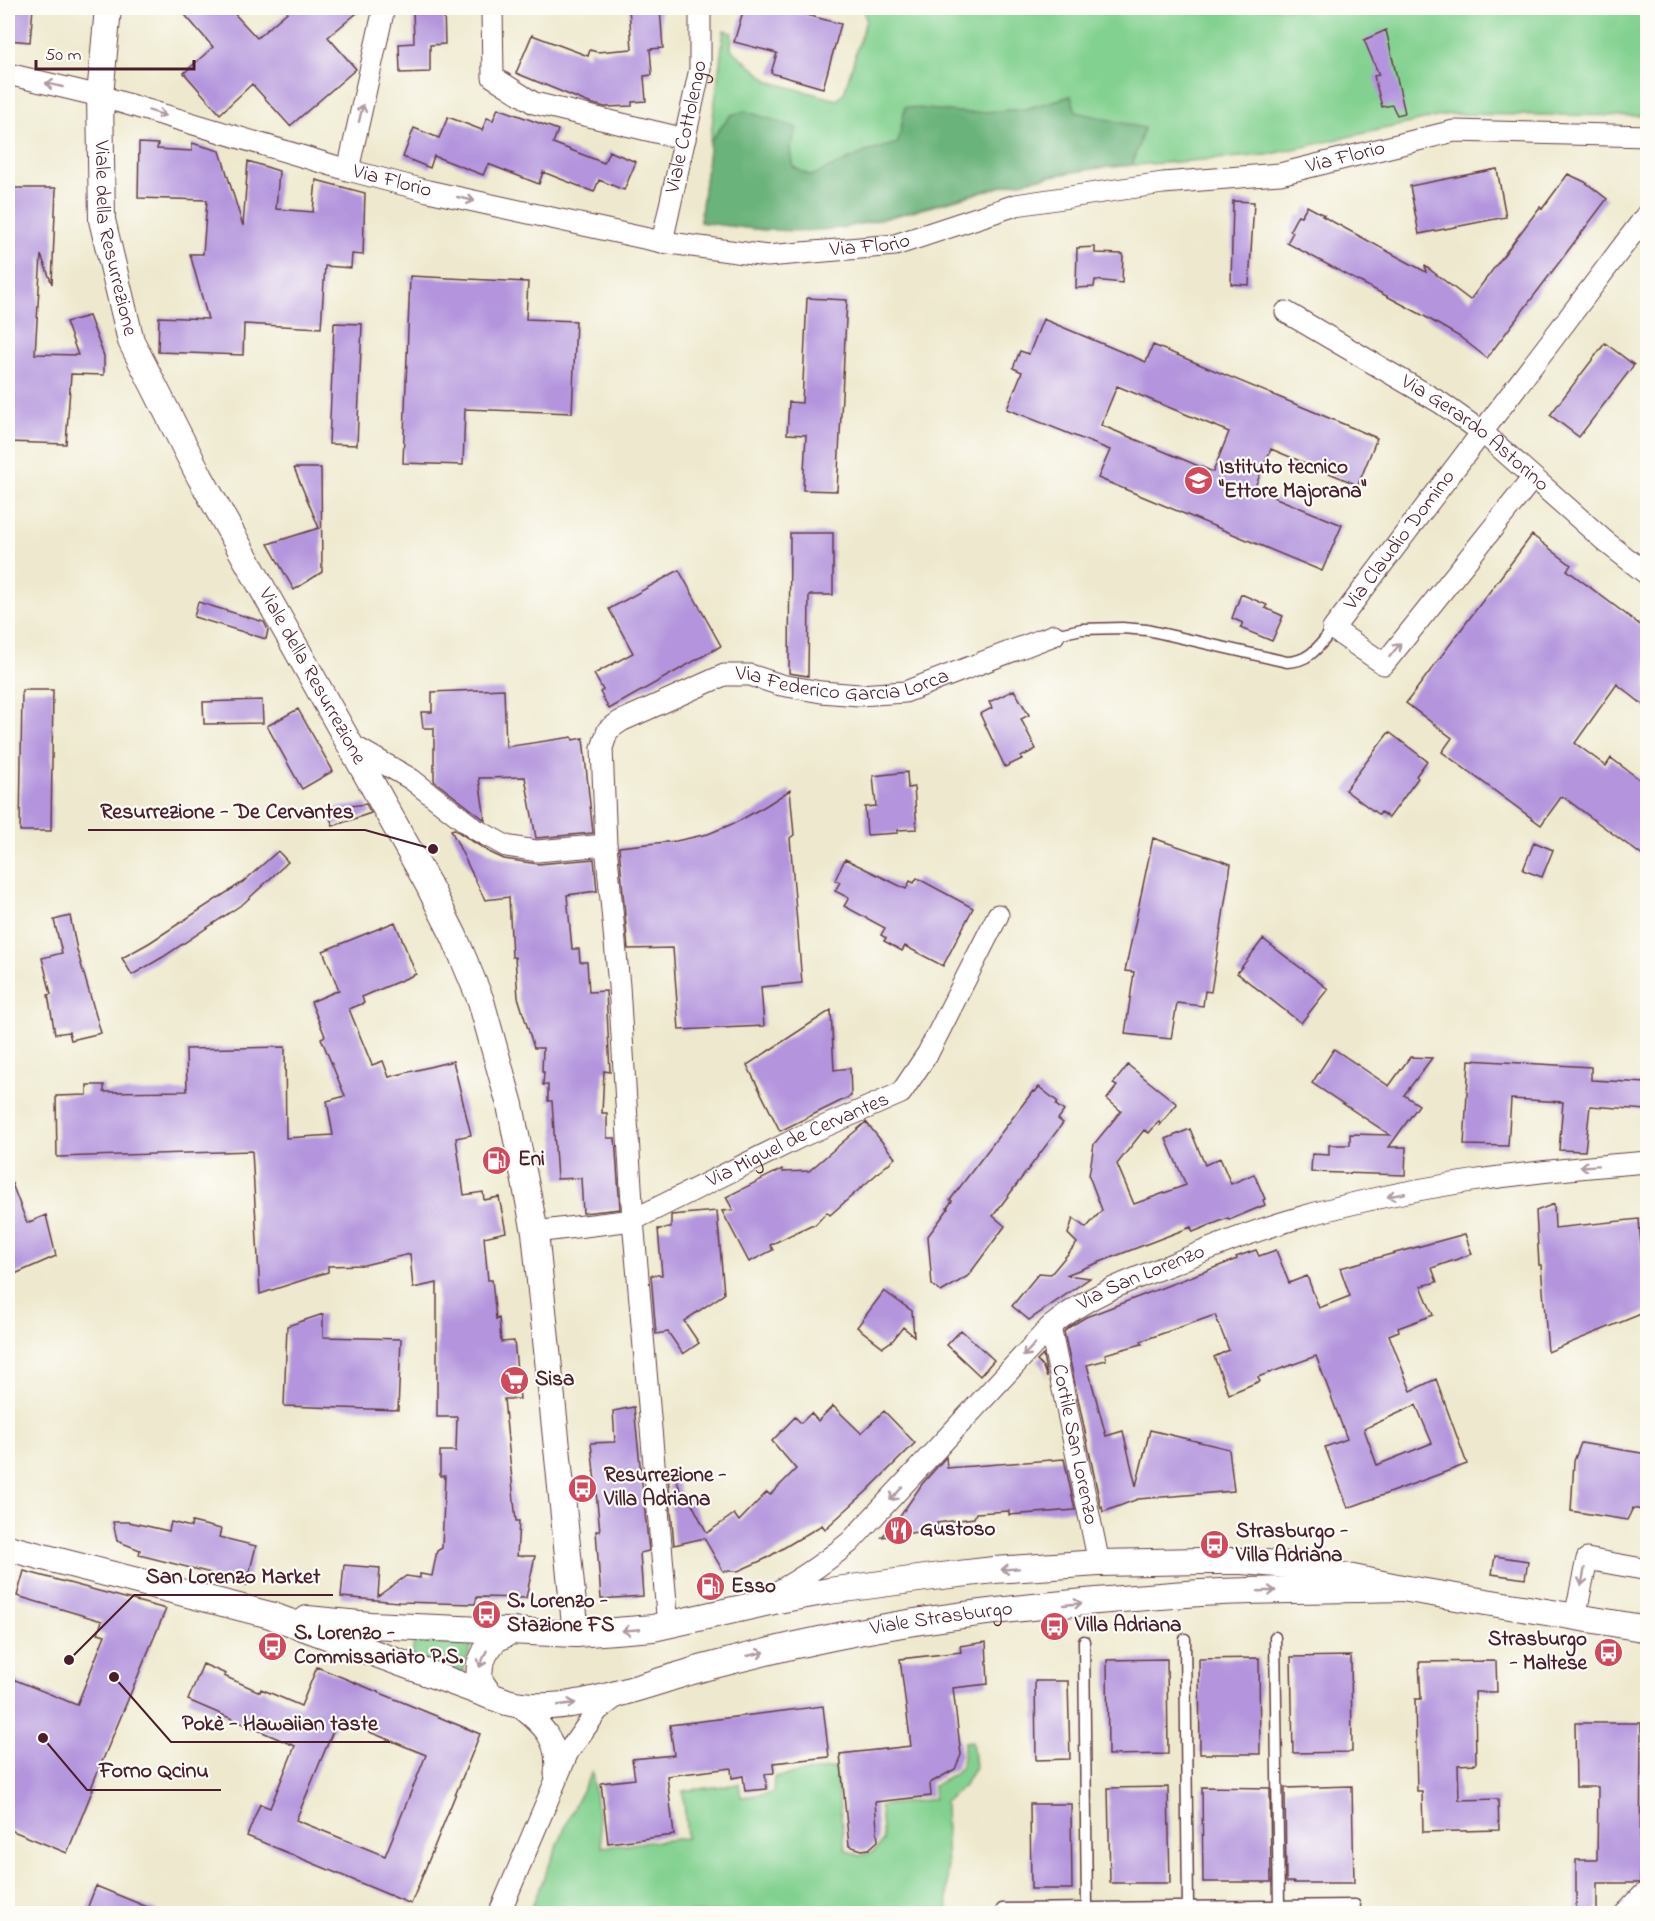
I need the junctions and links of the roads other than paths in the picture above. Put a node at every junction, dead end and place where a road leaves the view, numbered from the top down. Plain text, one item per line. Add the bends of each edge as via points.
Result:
1 (108, 8) edge
2 (384, 8) edge
3 (492, 8) edge
4 (700, 8) edge
5 (8, 74) edge
6 (100, 96) junction
7 (1647, 136) edge
8 (685, 139) junction
9 (348, 170) junction
10 (1647, 213) edge
11 (666, 243) junction
12 (1286, 312) dead end
13 (1482, 432) junction
14 (1532, 479) junction
15 (1647, 575) edge
16 (1333, 629) junction
17 (1054, 635) joint
18 (350, 744) junction
19 (606, 845) junction
20 (998, 915) dead end
21 (1647, 1162) edge
22 (633, 1221) junction
23 (535, 1232) junction
24 (1050, 1327) junction
25 (8, 1548) edge
26 (1159, 1561) junction
27 (1099, 1563) junction
28 (1647, 1570) edge
29 (1401, 1588) junction
30 (1162, 1597) junction
31 (743, 1608) junction
32 (270, 1615) junction
33 (1575, 1617) junction
34 (668, 1626) junction
35 (1647, 1629) edge
36 (511, 1631) junction
37 (576, 1634) junction
38 (1275, 1637) dead end
39 (1185, 1639) dead end
40 (1084, 1641) dead end
41 (625, 1690) junction
42 (490, 1696) junction
43 (517, 1705) junction
44 (554, 1781) junction
45 (1647, 1896) edge
46 (1355, 1905) dead end
47 (1279, 1906) junction
48 (1188, 1907) junction
49 (1087, 1908) junction
50 (1224, 1910) edge
51 (499, 1914) edge
52 (1002, 1914) edge
53 (1625, 1914) edge

1 - 6 street, Viale della Resurrezione
9 -> 2 street
3 - 8 street via 493,77 534,103
4 - 8 street, Viale Cottolengo via 700,69
6 -> 5 street, Via Florio
6 -> 9 street, Via Florio
6 - 18 street, Viale della Resurrezione via 102,220 131,341 200,477
7 - 11 street, Via Florio via 1454,131 1280,174 1163,183 1016,205 895,245 767,256
8 - 11 street, Viale Cottolengo
9 -> 11 street, Via Florio
10 - 13 street, Via Claudio Domino
12 - 13 street, Via Gerardo Astorino via 1442,403
13 - 14 street, Via Gerardo Astorino
13 - 16 street, Via Claudio Domino
14 - 15 street, Via Gerardo Astorino
16 -> 14 street, Via Claudio Domino via 1383,664
16 - 17 lane via 1316,651 1300,661 1287,662 1147,630 1082,629
17 - 19 street, Via Federico Garcia Lorca via 905,692 821,692 750,675 724,675 621,721 608,730 602,748
18 - 19 street via 411,779 475,829 506,846 537,850
18 - 23 street, Viale della Resurrezione via 428,884 481,1001 510,1105
19 - 22 street, Via Federico Garcia Lorca via 620,986
20 - 22 street, Via Miguel de Cervantes via 928,1053 902,1093 800,1137
21 -> 24 street, Via San Lorenzo via 1479,1180 1298,1218 1116,1287 1068,1312
22 - 23 street, Via Miguel de Cervantes
22 - 34 street, Via Federico Garcia Lorca
23 - 37 street, Viale della Resurrezione
24 - 27 street, Cortile San Lorenzo
24 -> 31 street, Via San Lorenzo via 850,1542 818,1568
25 - 32 street
26 - 27 street, Viale Strasburgo
26 - 29 street, Viale Strasburgo via 1242,1561 1289,1566
26 - 30 street via 1168,1565 1175,1578 1170,1592
27 -> 31 street, Viale Strasburgo via 887,1582
28 -> 33 street via 1587,1559
30 -> 29 street, Viale Strasburgo
29 - 33 street, Viale Strasburgo
41 -> 30 street, Viale Strasburgo via 750,1656 903,1624
31 - 34 street, Viale Strasburgo
32 - 36 street, Viale Strasburgo via 370,1625
32 - 42 street, Viale Strasburgo
33 - 35 street, Viale Strasburgo
34 -> 37 street, Viale Strasburgo
36 - 37 street, Viale Strasburgo
36 -> 42 street via 494,1640 480,1664 478,1680
38 - 47 lane
39 - 48 lane
40 - 49 lane
43 -> 41 street, Viale Strasburgo via 576,1703
41 - 44 street via 586,1724
42 - 43 street, Viale Strasburgo
43 - 44 street via 541,1726 554,1746
44 - 51 street
45 - 53 street via 1643,1895
46 - 47 lane
47 - 50 lane
48 - 49 lane
48 - 50 lane
49 - 52 lane via 1002,1909

